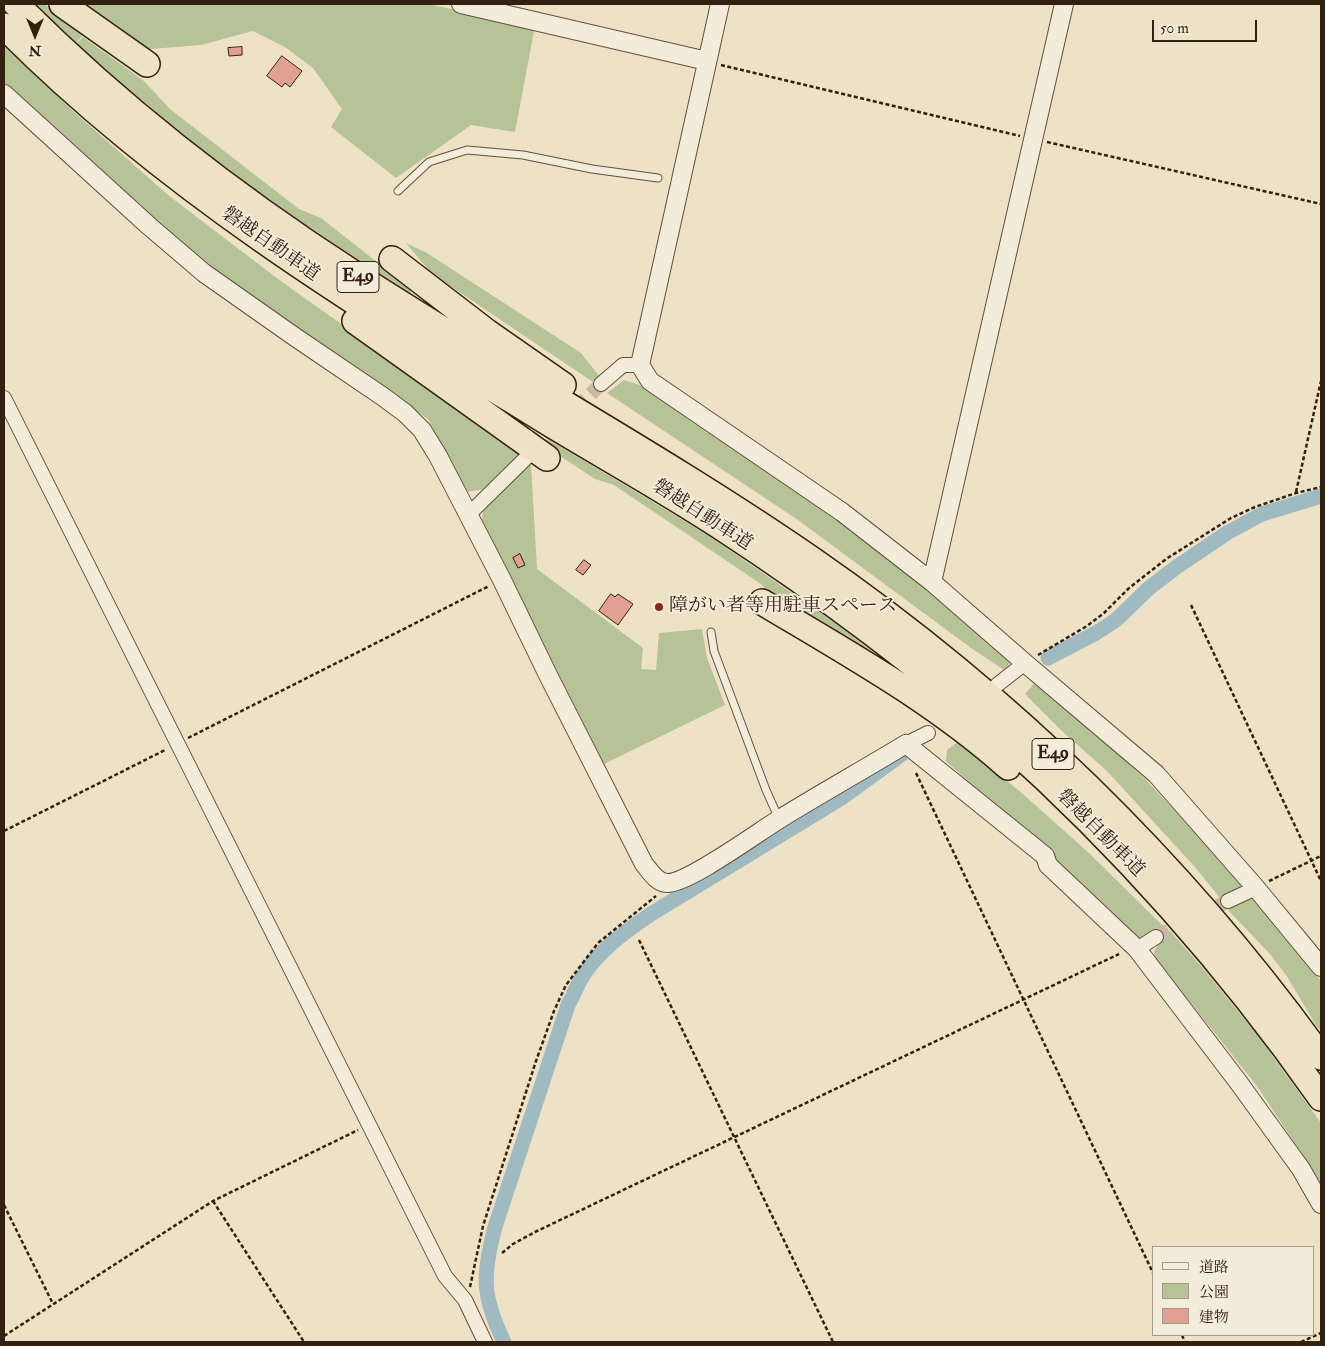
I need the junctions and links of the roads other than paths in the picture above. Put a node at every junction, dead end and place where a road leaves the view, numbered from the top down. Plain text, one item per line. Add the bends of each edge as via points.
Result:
1 (16, 4) edge
2 (62, 4) edge
3 (461, 4) edge
4 (720, 4) edge
5 (1064, 4) edge
6 (4, 26) edge
7 (707, 62) junction
8 (147, 64) dead end
9 (4, 94) edge
10 (658, 178) dead end
11 (398, 191) dead end
12 (232, 219) junction
13 (392, 258) dead end
14 (640, 365) junction
15 (601, 384) tunnel mouth
16 (4, 398) edge
17 (537, 457) joint
18 (732, 506) junction
19 (468, 515) junction
20 (932, 582) junction
21 (762, 602) dead end
22 (711, 632) dead end
23 (1025, 663) junction
24 (997, 685) dead end
25 (928, 733) dead end
26 (910, 747) junction
27 (779, 820) junction
28 (1256, 888) junction
29 (1228, 901) tunnel mouth
30 (1156, 937) tunnel mouth
31 (1137, 949) junction
32 (1215, 959) junction
33 (1321, 967) edge
34 (1321, 1057) edge
35 (1321, 1098) edge
36 (1321, 1204) edge
37 (485, 1342) edge

1 - 18 highway, 磐越自動車道 / E49 via 153,128 298,236 475,350
2 - 8 highway
3 - 7 street
4 - 7 street
5 - 20 street
6 - 12 highway, 磐越自動車道 / E49 via 99,114
7 - 14 street
9 - 19 street via 204,272 405,413 422,430
10 - 11 lane via 523,155 467,150 430,162
12 - 17 highway via 277,266
12 - 32 highway, 磐越自動車道 / E49 via 360,306 720,526 876,636 940,686 1053,787 1143,877
13 - 18 highway via 487,332 654,444
14 - 15 street via 622,365
14 - 20 street via 650,381 842,512
16 - 37 street via 368,1125 445,1276 465,1300
17 - 19 street
18 - 34 highway, 磐越自動車道 / E49 via 891,617 1030,733 1163,863 1236,946
19 - 27 street via 644,864 655,878 665,883 676,882
20 - 23 street
21 - 32 highway via 921,699 992,752 1082,832
22 - 27 lane via 714,651
23 - 24 street
23 - 28 street via 1156,774
25 - 26 street
26 - 27 street
26 - 31 street via 1045,856 1048,865
28 - 29 street
28 - 33 street
30 - 31 street
31 - 36 street via 1239,1083 1295,1161
32 - 35 highway, 磐越自動車道 / E49

